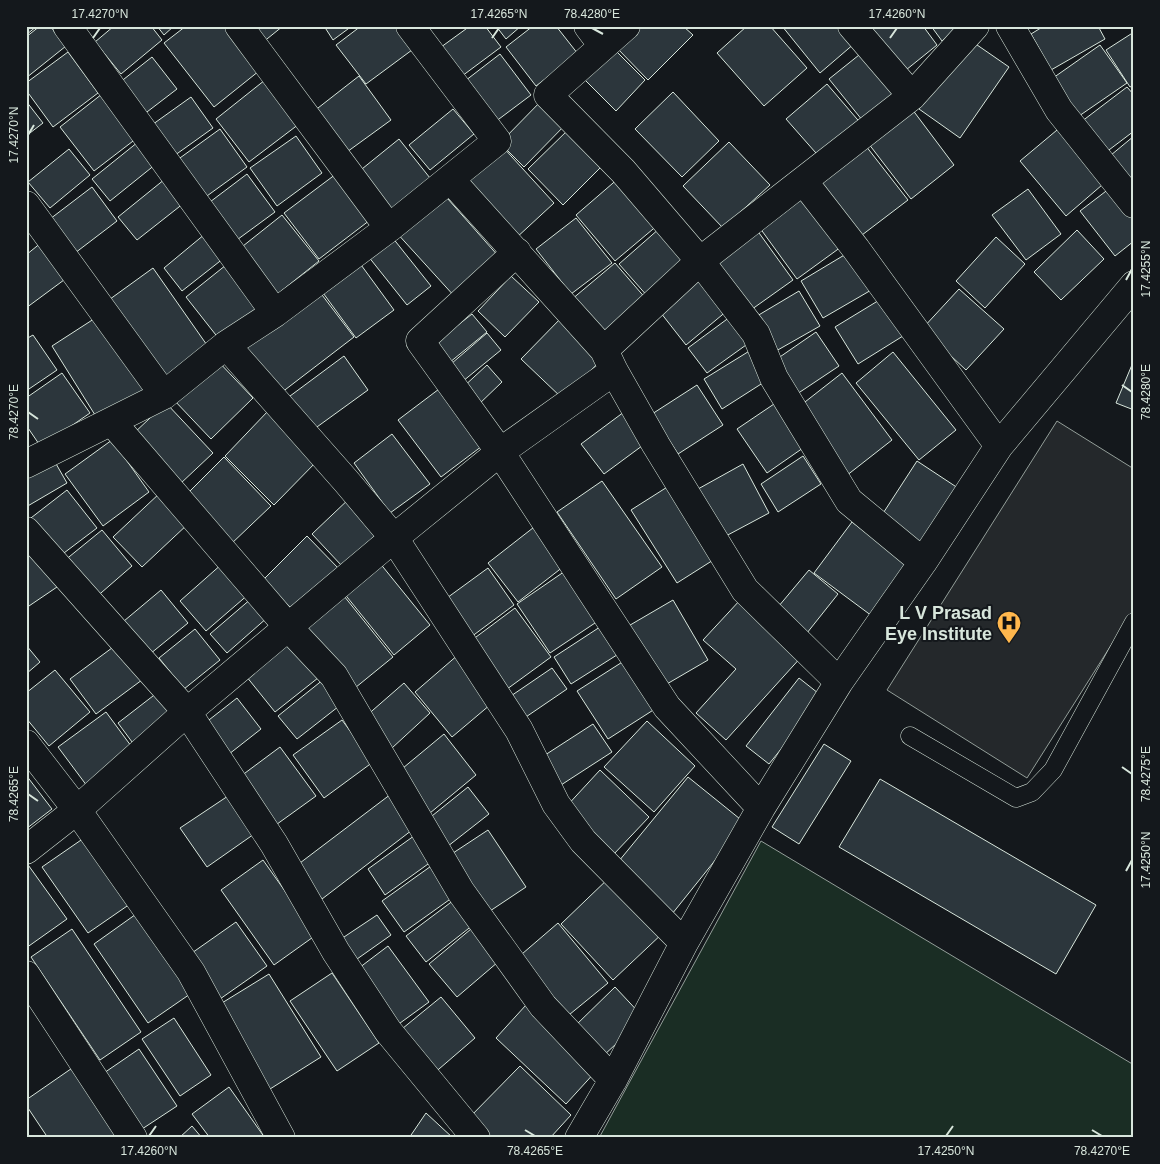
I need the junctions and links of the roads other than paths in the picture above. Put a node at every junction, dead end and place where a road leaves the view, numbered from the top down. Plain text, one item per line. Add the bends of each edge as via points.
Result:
1 (67, 26) edge
2 (239, 26) edge
3 (410, 26) edge
4 (626, 26) edge
5 (852, 26) edge
6 (975, 26) edge
7 (1010, 26) edge
8 (595, 36) edge
9 (912, 96) junction
10 (450, 179) junction
11 (804, 182) junction
12 (1134, 204) edge
13 (26, 205) edge
14 (389, 228) junction
15 (517, 252) junction
16 (700, 261) junction
17 (1134, 284) edge
18 (275, 313) junction
19 (226, 345) junction
20 (609, 360) junction
21 (164, 395) junction
22 (112, 422) junction
23 (999, 446) junction
24 (500, 452) junction
25 (30, 455) edge
26 (26, 531) edge
27 (394, 538) junction
28 (923, 562) junction
29 (1134, 622) edge
30 (289, 628) junction
31 (839, 682) junction
32 (187, 712) junction
33 (910, 736) dead end
34 (26, 744) edge
35 (761, 808) junction
36 (78, 810) junction
37 (26, 850) edge
38 (684, 943) junction
39 (26, 975) edge
40 (613, 1080) junction
41 (133, 1138) edge
42 (281, 1138) edge
43 (476, 1138) edge
44 (580, 1138) edge

1 - 18 street
2 - 14 street
3 - 10 street via 497,141
4 - 8 street
5 - 9 street
6 - 9 street
7 - 12 street via 1059,110
8 - 16 street via 548,95 623,171
9 - 11 street
10 - 14 street
10 - 15 street
11 - 16 street
11 - 23 street
13 - 21 street
14 - 18 street
15 - 20 street
15 - 24 street via 420,341
16 - 20 street
16 - 28 street via 756,334 774,378 849,501
17 - 23 street
18 - 19 street
19 - 21 street
19 - 27 street
20 - 24 street
20 - 31 street via 656,445 745,590
21 - 22 street
22 - 25 street
22 - 30 street
23 - 28 street
24 - 27 street
24 - 35 street via 668,707
26 - 32 street
27 - 30 street
27 - 38 street via 519,730 556,804 583,841
28 - 31 street
29 - 33 lane via 1053,770 1032,792 1016,798
30 - 32 street
30 - 40 street via 334,676 461,892 543,1006
31 - 35 street
32 - 36 street
32 - 43 street via 274,844 336,952 388,1031
34 - 36 street
35 - 38 street
36 - 37 street
36 - 42 street via 191,972
38 - 40 street
39 - 41 street
40 - 44 street

